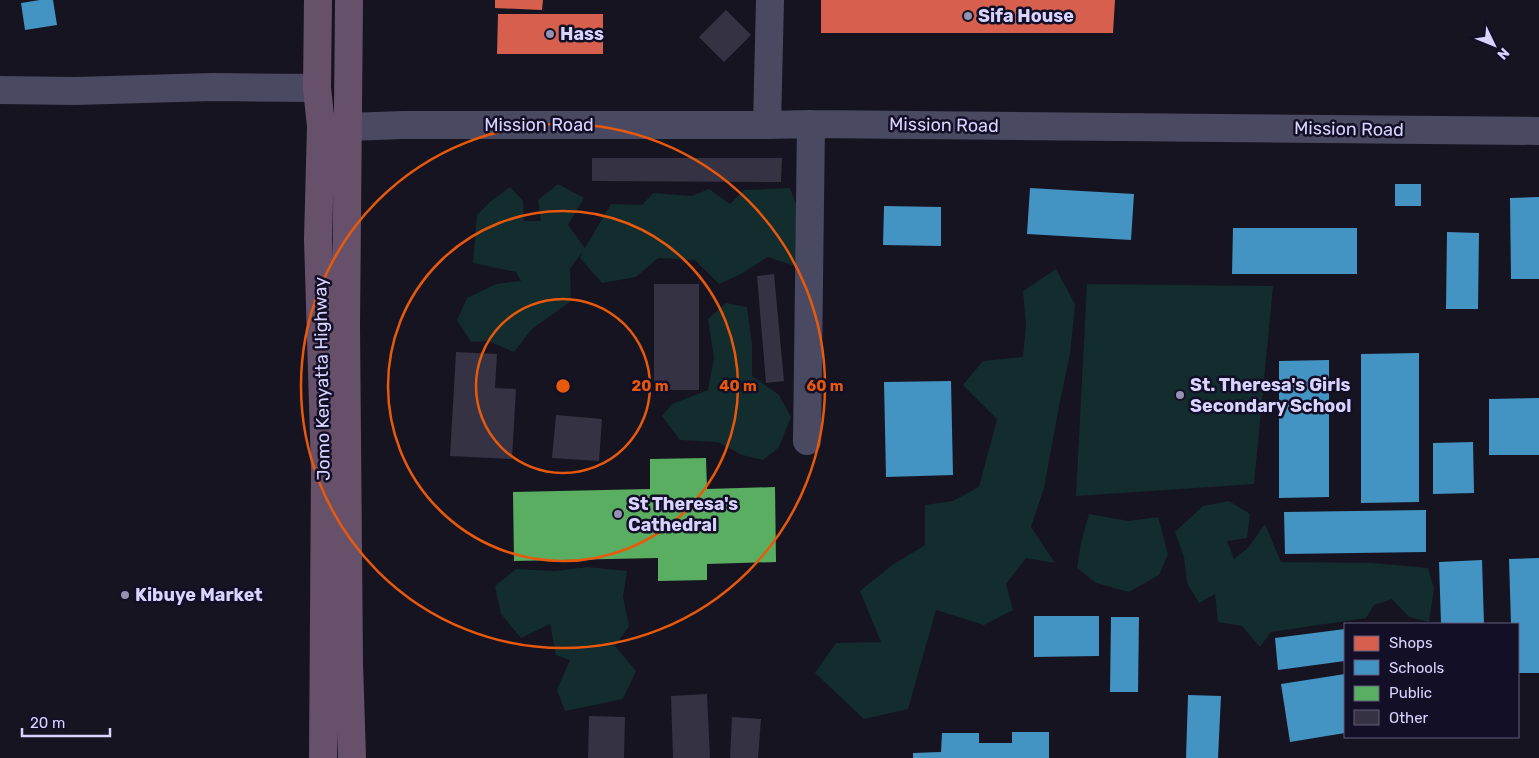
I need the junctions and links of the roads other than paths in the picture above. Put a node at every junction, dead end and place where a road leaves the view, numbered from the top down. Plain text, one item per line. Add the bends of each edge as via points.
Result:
1 (318, 0) edge
2 (349, 0) edge
3 (770, 0) edge
4 (317, 88) junction
5 (0, 90) edge
6 (811, 124) junction
7 (767, 125) junction
8 (321, 126) junction
9 (348, 127) junction
10 (1539, 131) edge
11 (807, 441) dead end
12 (323, 758) edge
13 (352, 758) edge

1 - 4 highway, Jomo Kenyatta Highway
2 - 9 highway, Jomo Kenyatta Highway
3 - 7 street
4 - 5 street
4 - 8 highway, Jomo Kenyatta Highway
6 - 7 street, Mission Road
6 - 10 street, Mission Road
6 - 11 street
7 - 9 street, Mission Road
8 - 9 street, Mission Road
8 - 12 highway, Jomo Kenyatta Highway via 318,239 324,470
9 - 13 highway, Jomo Kenyatta Highway via 346,336

